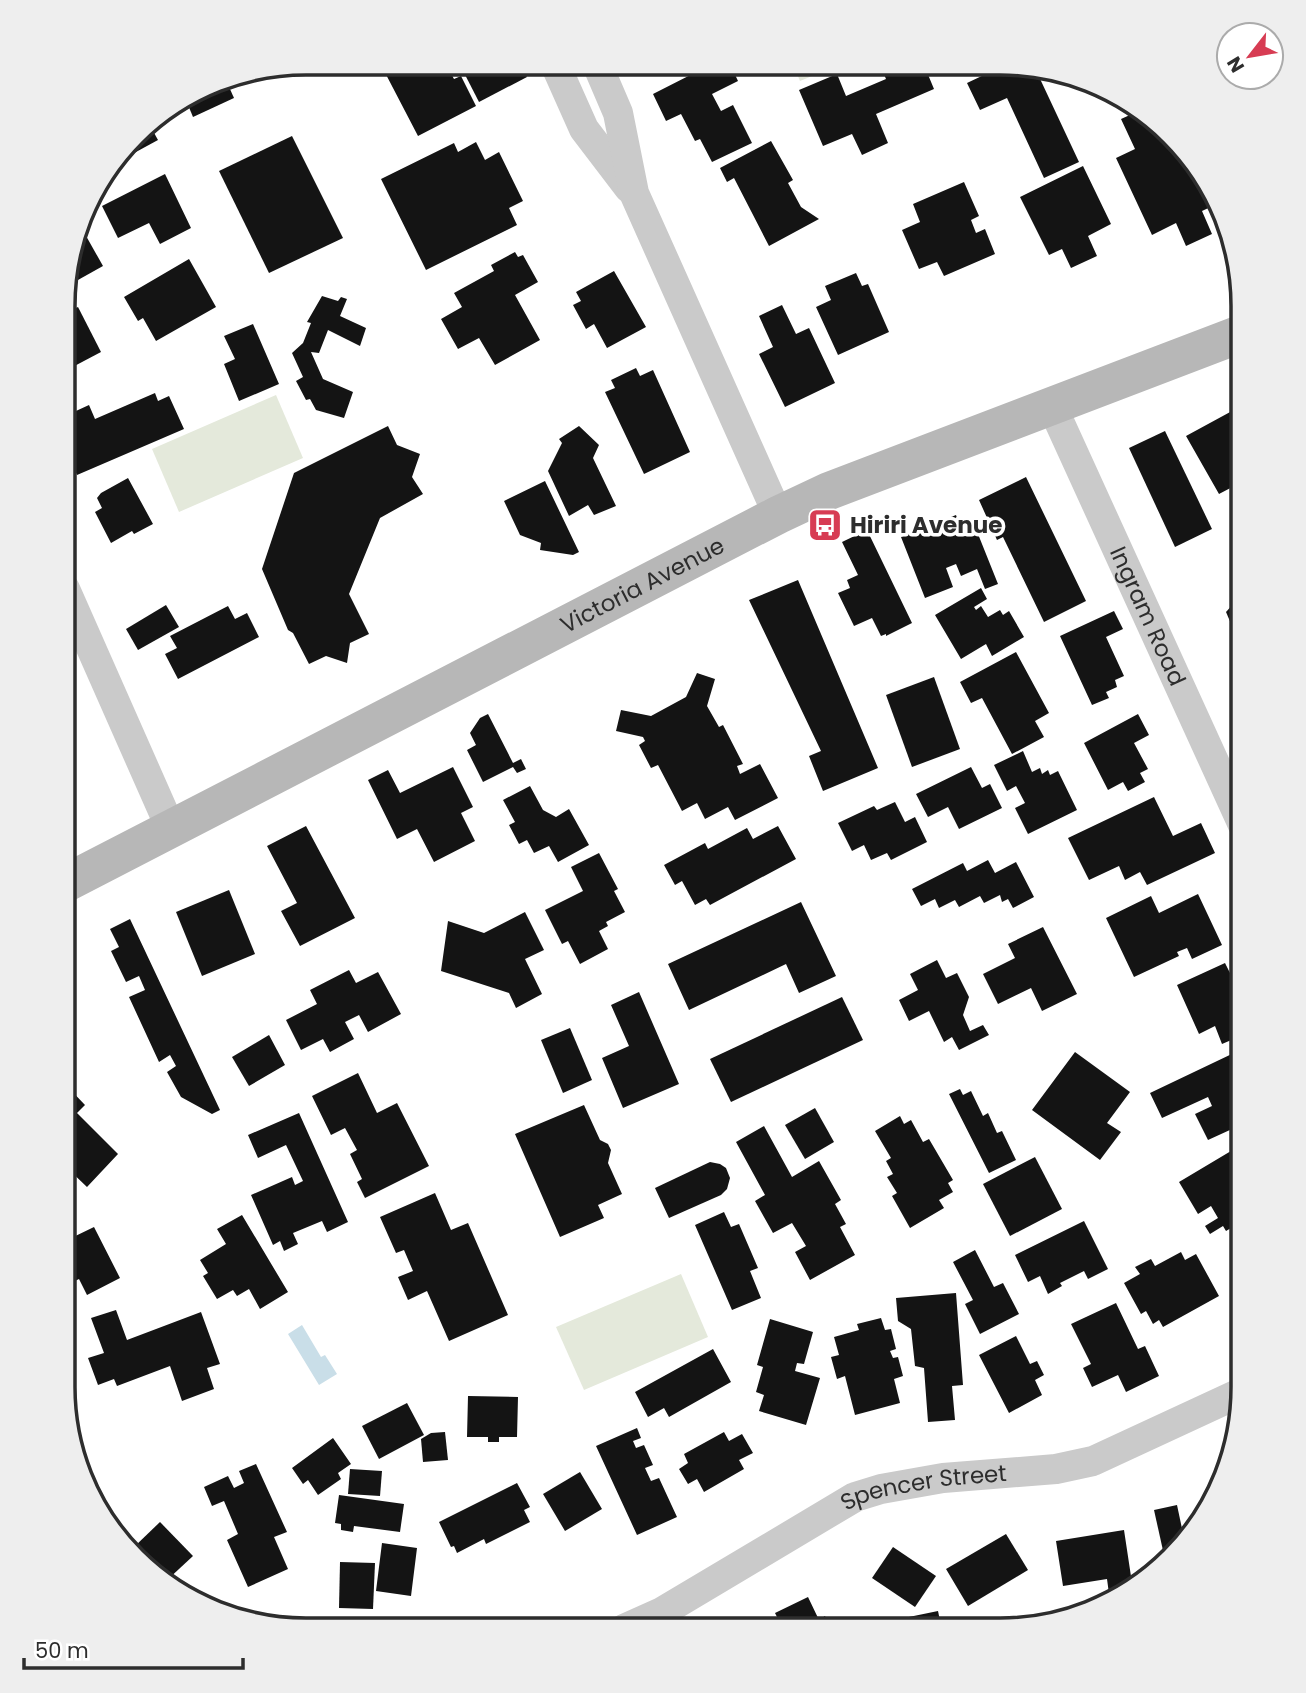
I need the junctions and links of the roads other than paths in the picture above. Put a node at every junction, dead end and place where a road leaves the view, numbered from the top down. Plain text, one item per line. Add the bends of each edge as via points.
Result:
1 (560, 75) edge
2 (602, 75) edge
3 (634, 193) junction
4 (1231, 339) edge
5 (1052, 406) junction
6 (778, 515) junction
7 (75, 612) edge
8 (1231, 798) edge
9 (171, 829) junction
10 (75, 878) edge
11 (1230, 1398) edge
12 (649, 1618) edge

1 - 3 street via 584,129
2 - 3 street via 618,113
3 - 6 street
4 - 5 main road, Victoria Avenue
5 - 6 main road, Victoria Avenue
5 - 8 street, Ingram Road
6 - 9 main road, Victoria Avenue
7 - 9 street
9 - 10 main road, Victoria Avenue
11 - 12 street, Spencer Street via 1093,1461 1056,1469 943,1478 855,1497

